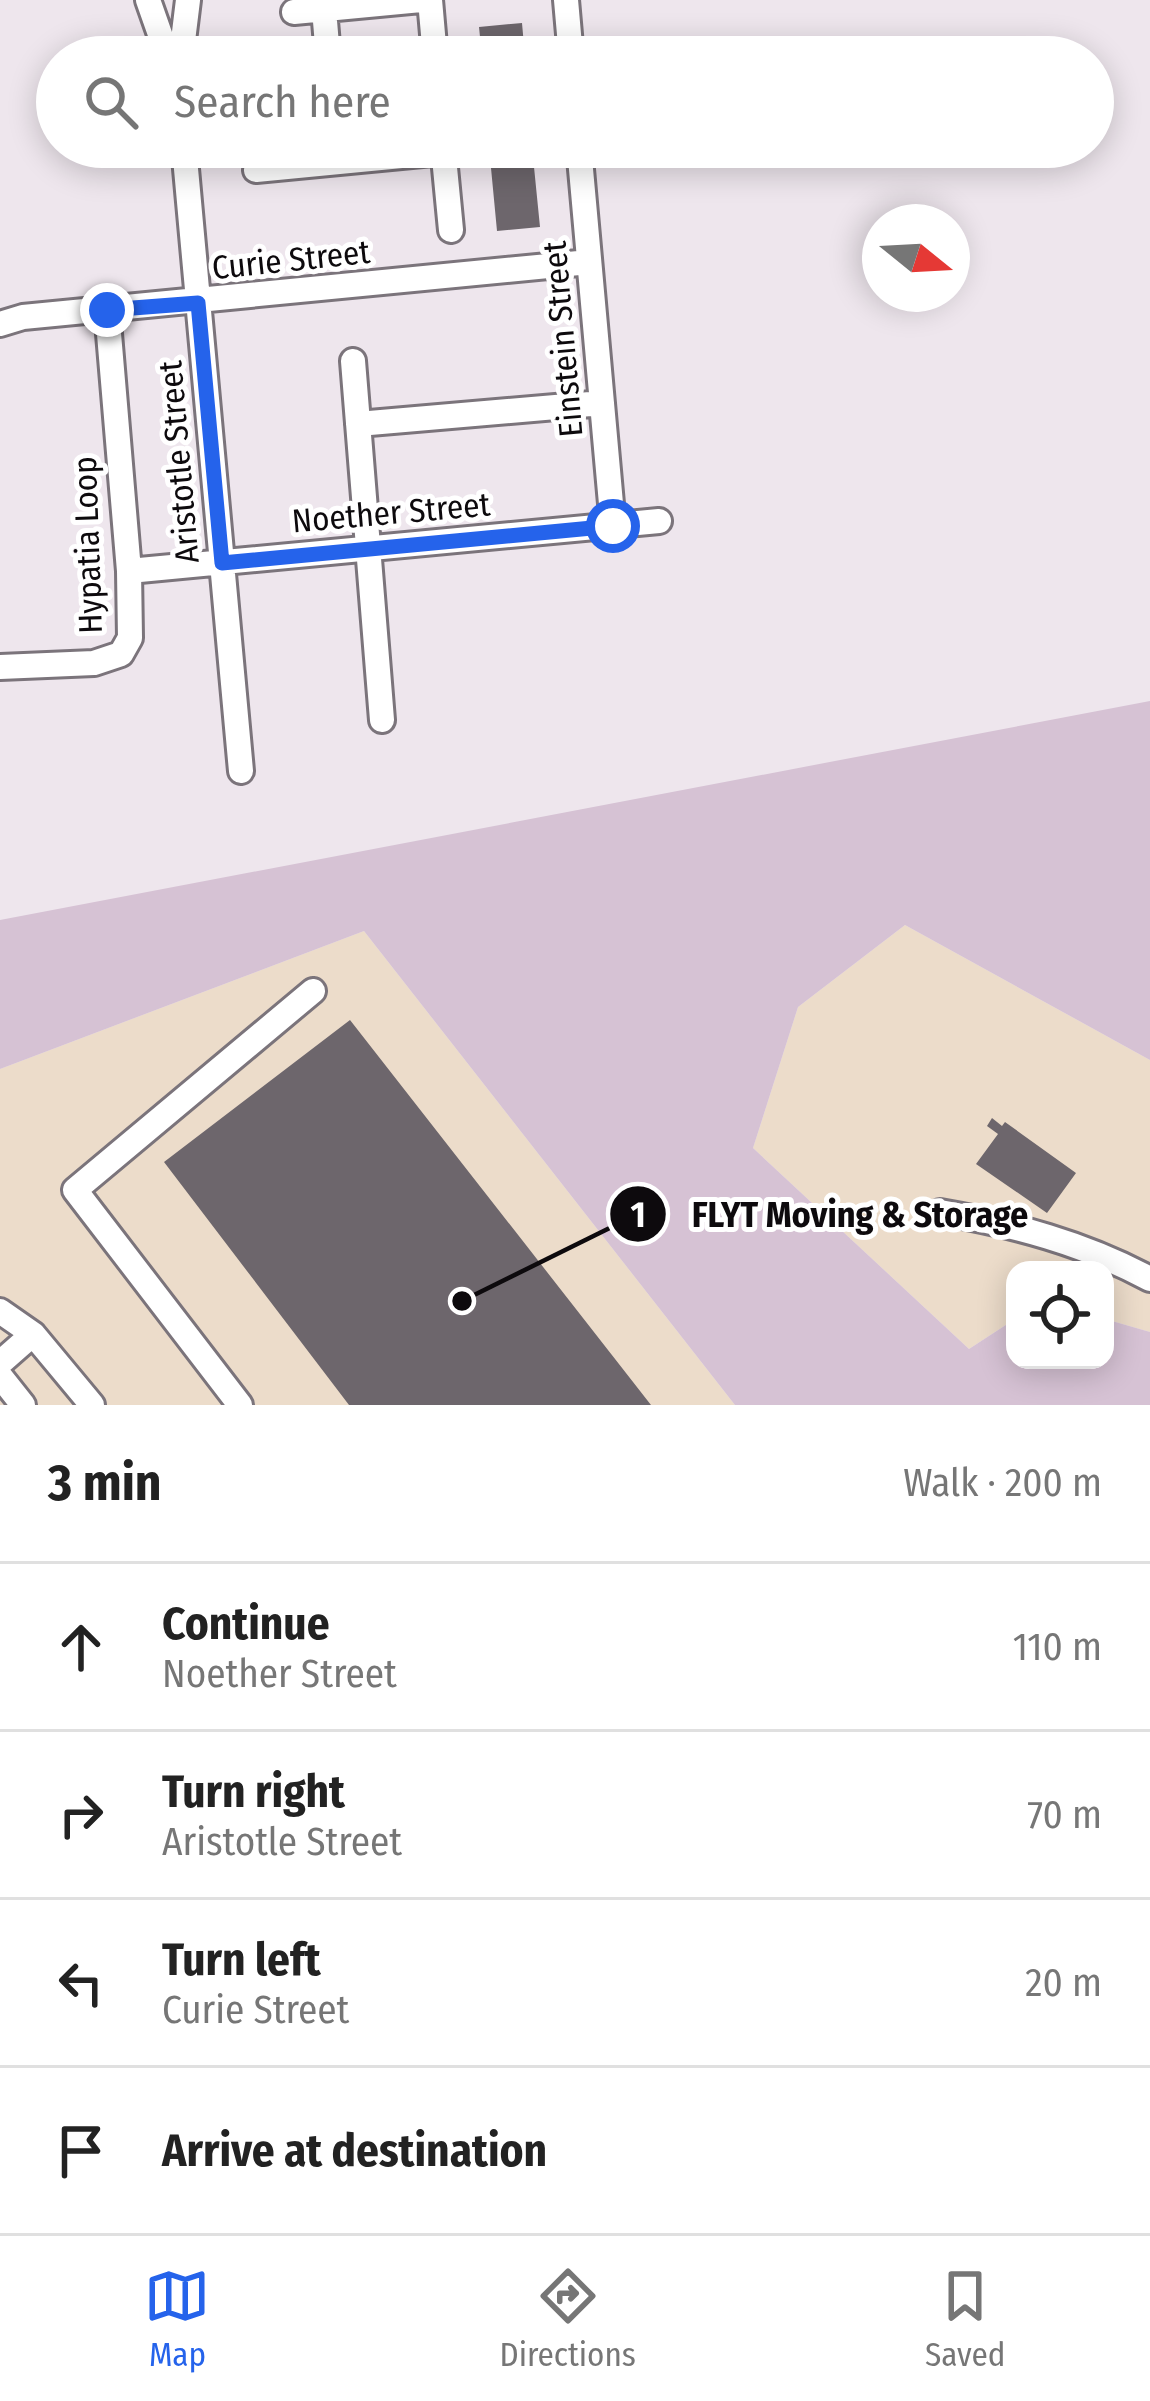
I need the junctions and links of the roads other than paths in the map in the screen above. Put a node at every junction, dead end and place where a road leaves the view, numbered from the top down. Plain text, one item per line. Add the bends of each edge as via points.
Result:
1 (148, 0) edge
2 (188, 0) edge
3 (425, 0) edge
4 (566, 0) edge
5 (324, 9) junction
6 (294, 12) dead end
7 (161, 36) edge
8 (184, 36) edge
9 (326, 36) edge
10 (431, 36) edge
11 (569, 36) edge
12 (186, 168) edge
13 (266, 168) edge
14 (445, 168) edge
15 (581, 168) edge
16 (256, 170) dead end
17 (451, 230) dead end
18 (589, 262) junction
19 (198, 303) junction
20 (107, 310) junction
21 (0, 324) edge
22 (353, 361) dead end
23 (602, 404) junction
24 (358, 424) junction
25 (659, 521) dead end
26 (613, 526) junction
27 (368, 549) junction
28 (222, 563) junction
29 (129, 571) junction
30 (0, 668) edge
31 (382, 720) dead end
32 (241, 771) dead end
33 (313, 991) dead end
34 (940, 1212) dead end
35 (1150, 1279) edge
36 (0, 1311) edge
37 (33, 1334) junction
38 (0, 1363) edge
39 (0, 1376) edge
40 (22, 1405) edge
41 (92, 1405) edge
42 (240, 1405) edge

1 - 7 street
2 - 8 street
3 - 5 street
3 - 10 street
4 - 11 street
5 - 6 street
5 - 9 street
12 - 19 street, Aristotle Street
13 - 16 street
14 - 17 street
15 - 18 street, Einstein Street
18 - 19 street, Curie Street
18 - 23 street, Einstein Street
19 - 20 street, Curie Street
19 - 28 street, Aristotle Street
20 - 21 street, Curie Street
20 - 29 street, Hypatia Loop
22 - 24 street
23 - 24 street
23 - 26 street, Einstein Street
24 - 27 street
25 - 26 street, Noether Street
26 - 27 street, Noether Street
27 - 28 street, Noether Street
27 - 31 street
28 - 29 street, Noether Street
28 - 32 street, Aristotle Street
29 - 30 street, Hypatia Loop via 130,638 122,654
33 - 42 street via 75,1190
34 - 35 street via 1066,1240
36 - 37 street
37 - 38 street
37 - 41 street
39 - 40 street

